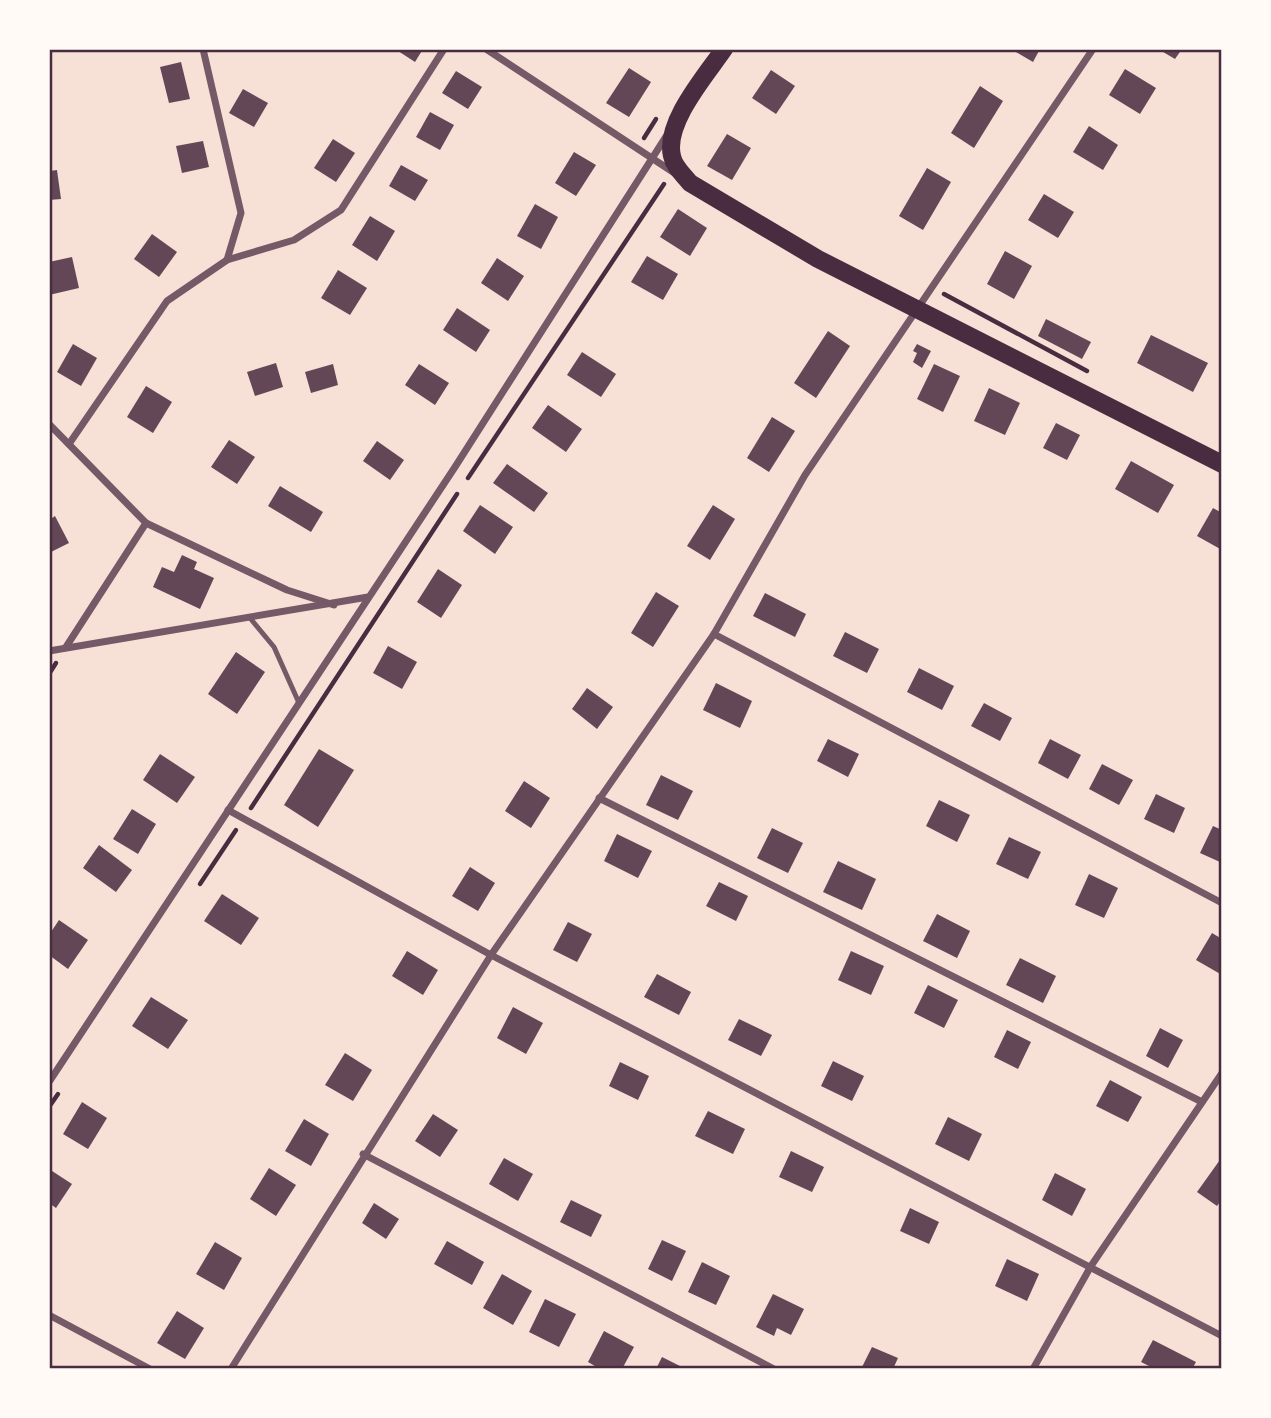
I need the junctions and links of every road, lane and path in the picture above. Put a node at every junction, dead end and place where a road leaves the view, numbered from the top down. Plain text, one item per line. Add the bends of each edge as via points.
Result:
1 (203, 49) edge
2 (444, 49) edge
3 (486, 49) edge
4 (724, 49) edge
5 (1093, 49) edge
6 (675, 123) junction
7 (652, 158) junction
8 (690, 183) junction
9 (227, 260) junction
10 (934, 288) junction
11 (919, 311) junction
12 (1089, 372) dead end
13 (49, 424) edge
14 (69, 444) junction
15 (1222, 464) edge
16 (146, 523) junction
17 (369, 597) junction
18 (334, 605) junction
19 (250, 618) junction
20 (715, 634) junction
21 (66, 647) junction
22 (49, 651) edge
23 (299, 703) junction
24 (599, 798) junction
25 (228, 810) junction
26 (1222, 903) edge
27 (491, 955) junction
28 (1222, 1073) edge
29 (49, 1082) edge
30 (1202, 1102) junction
31 (363, 1154) junction
32 (1091, 1266) junction
33 (49, 1315) edge
34 (1222, 1336) edge
35 (150, 1369) edge
36 (231, 1369) edge
37 (774, 1369) edge
38 (1033, 1369) edge

1 - 9 street via 242,213
2 - 9 street via 341,210 294,240
3 - 7 street
4 - 6 main road
5 - 10 street
6 - 7 street
6 - 8 main road via 672,157
7 - 8 street
7 - 17 street
8 - 11 main road via 818,259
9 - 14 street via 167,301
10 - 11 street
10 - 12 path
11 - 15 main road
11 - 20 street via 806,475
13 - 14 street
14 - 16 street
16 - 18 street via 287,590
16 - 21 street
17 - 18 street
17 - 23 street
18 - 19 street
19 - 21 street
19 - 23 lane via 279,655
20 - 24 street
20 - 26 street
21 - 22 street
23 - 25 street
24 - 27 street
24 - 30 street
25 - 27 street
25 - 29 street
27 - 31 street
27 - 32 street
28 - 30 street
30 - 32 street
31 - 36 street
31 - 37 street
32 - 34 street
32 - 38 street
33 - 35 street

